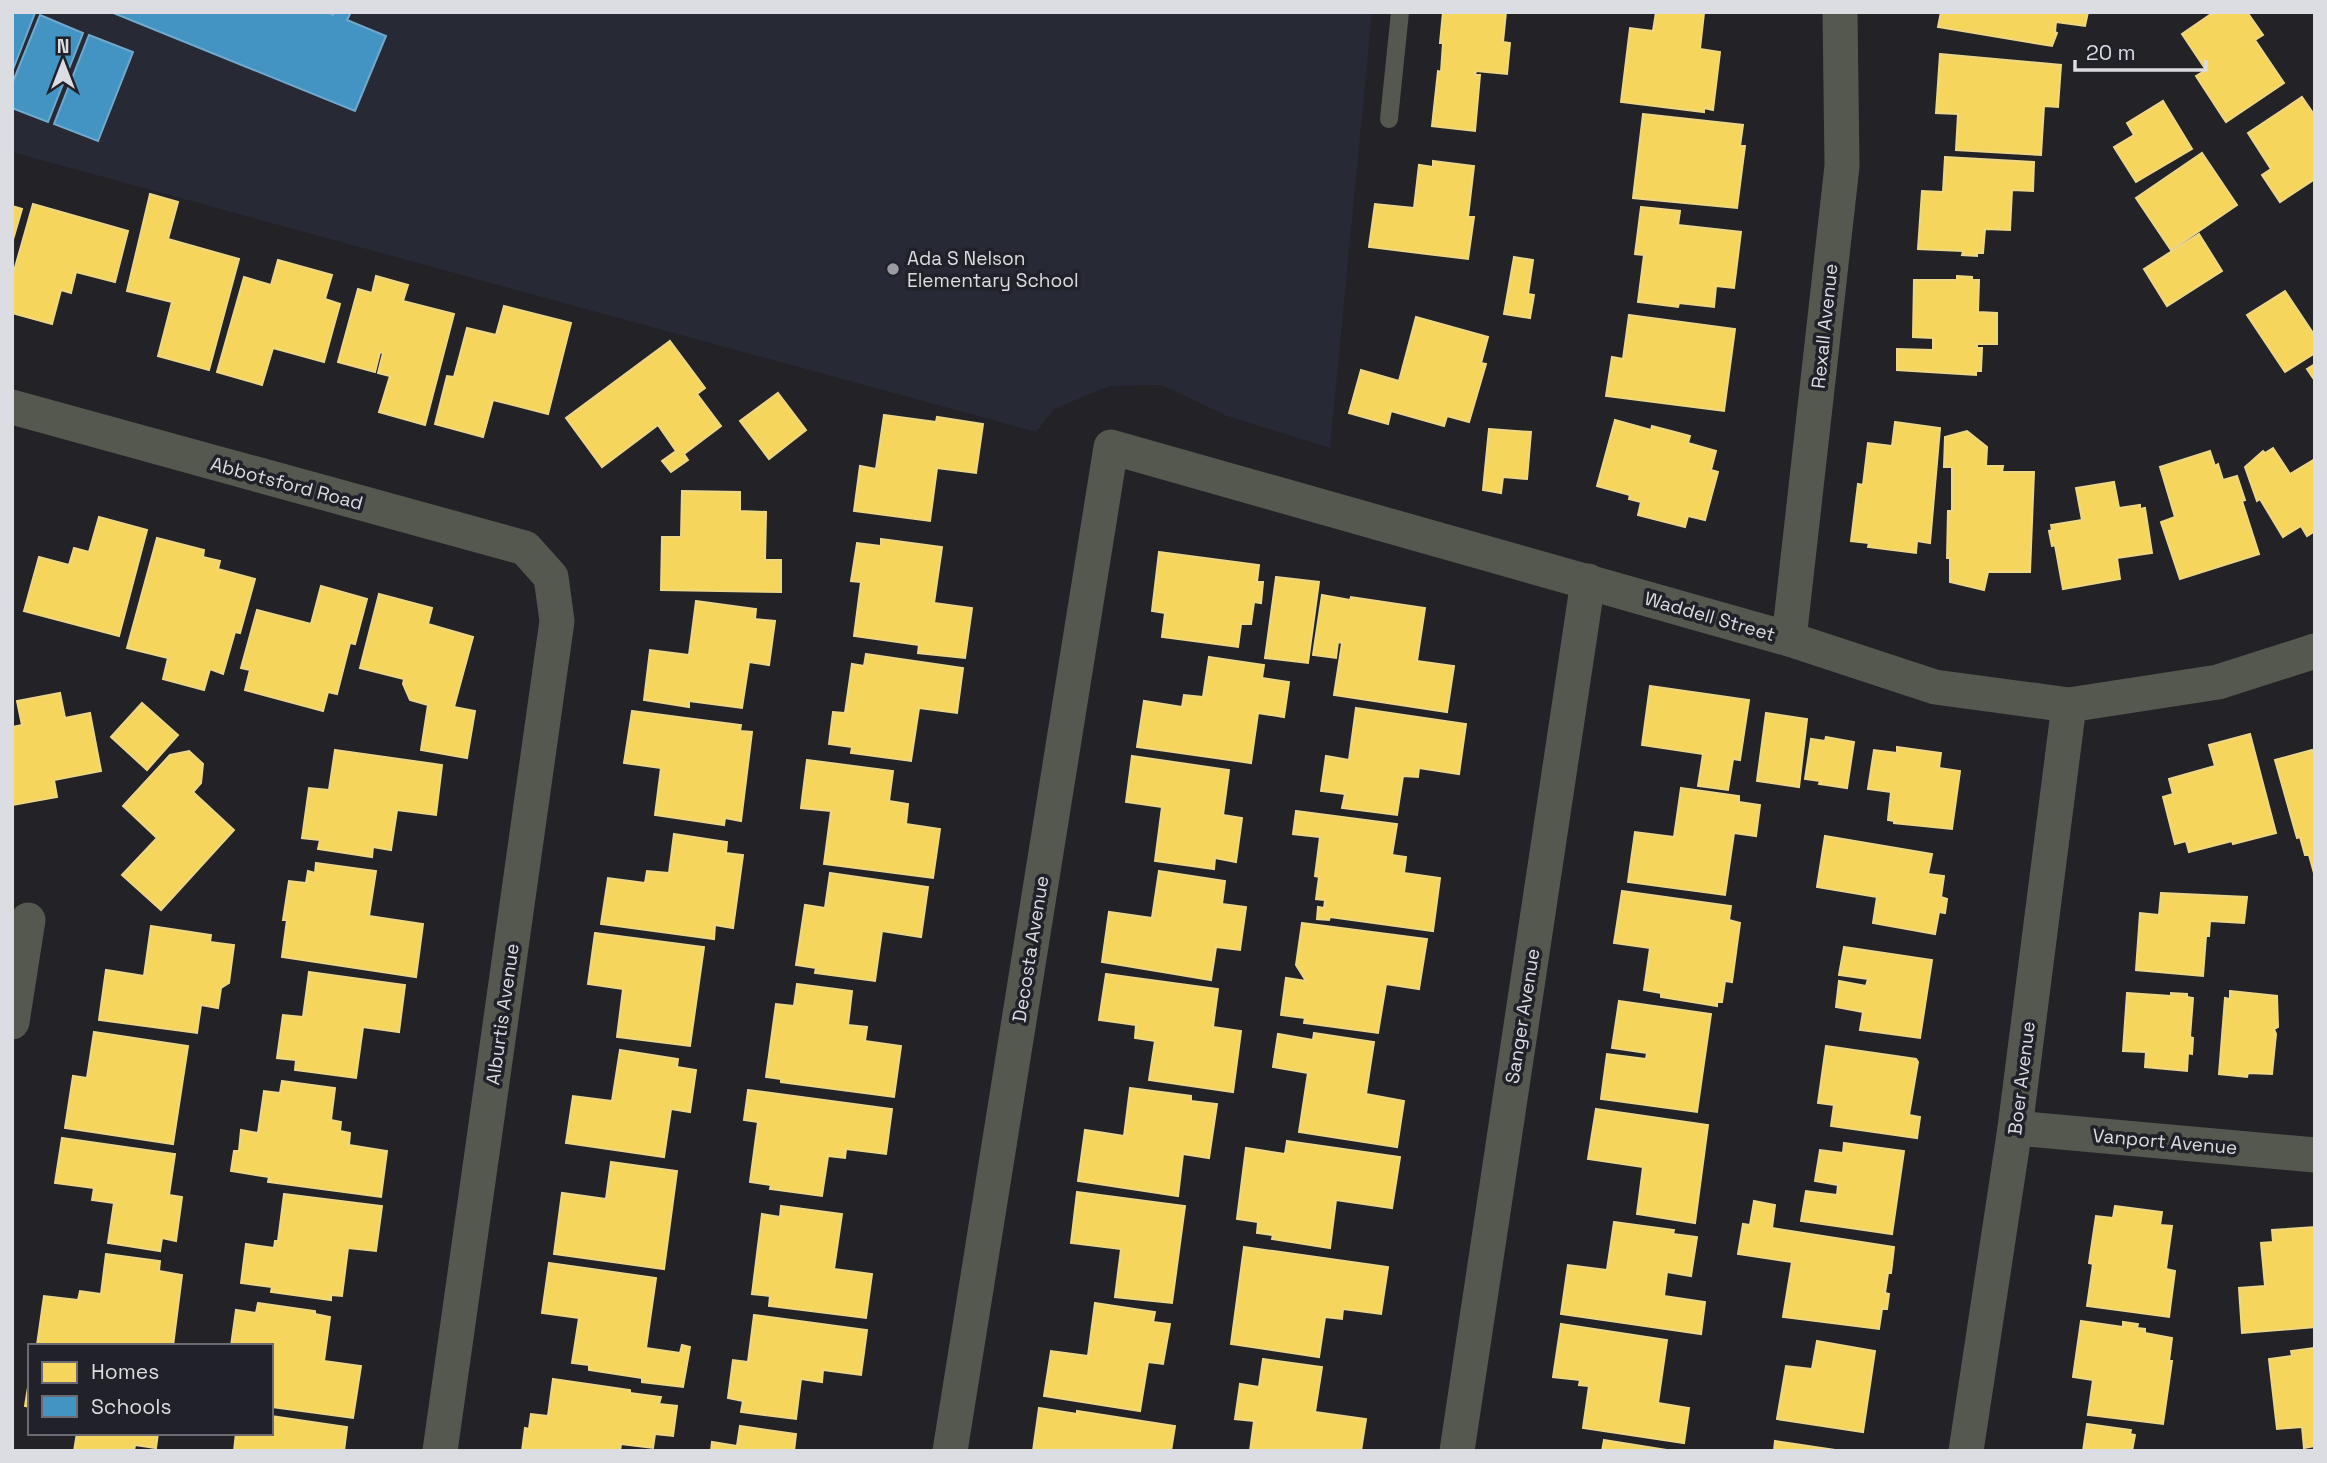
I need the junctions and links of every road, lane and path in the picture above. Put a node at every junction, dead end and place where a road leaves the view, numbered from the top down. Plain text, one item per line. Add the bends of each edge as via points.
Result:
1 (1400, 12) edge
2 (1840, 12) edge
3 (1389, 119) dead end
4 (12, 407) edge
5 (1111, 447) joint
6 (551, 577) joint
7 (1588, 581) junction
8 (1789, 639) junction
9 (2315, 651) edge
10 (2068, 705) junction
11 (28, 920) dead end
12 (12, 1022) edge
13 (2015, 1128) junction
14 (2315, 1154) edge
15 (440, 1451) edge
16 (950, 1451) edge
17 (1457, 1451) edge
18 (1966, 1451) edge

1 - 3 lane
2 - 8 street, Rexall Avenue via 1842,166
4 - 6 street, Abbotsford Road via 525,548
5 - 7 street, Waddell Street
5 - 16 street, Decosta Avenue
6 - 15 street, Alburtis Avenue via 557,621
7 - 8 street, Waddell Street
7 - 17 street, Sanger Avenue
8 - 10 street, Waddell Street via 1935,687
9 - 10 street, Waddell Street via 2218,682
10 - 13 street, Boer Avenue
11 - 12 street
13 - 14 street, Vanport Avenue
13 - 18 street, Boer Avenue

